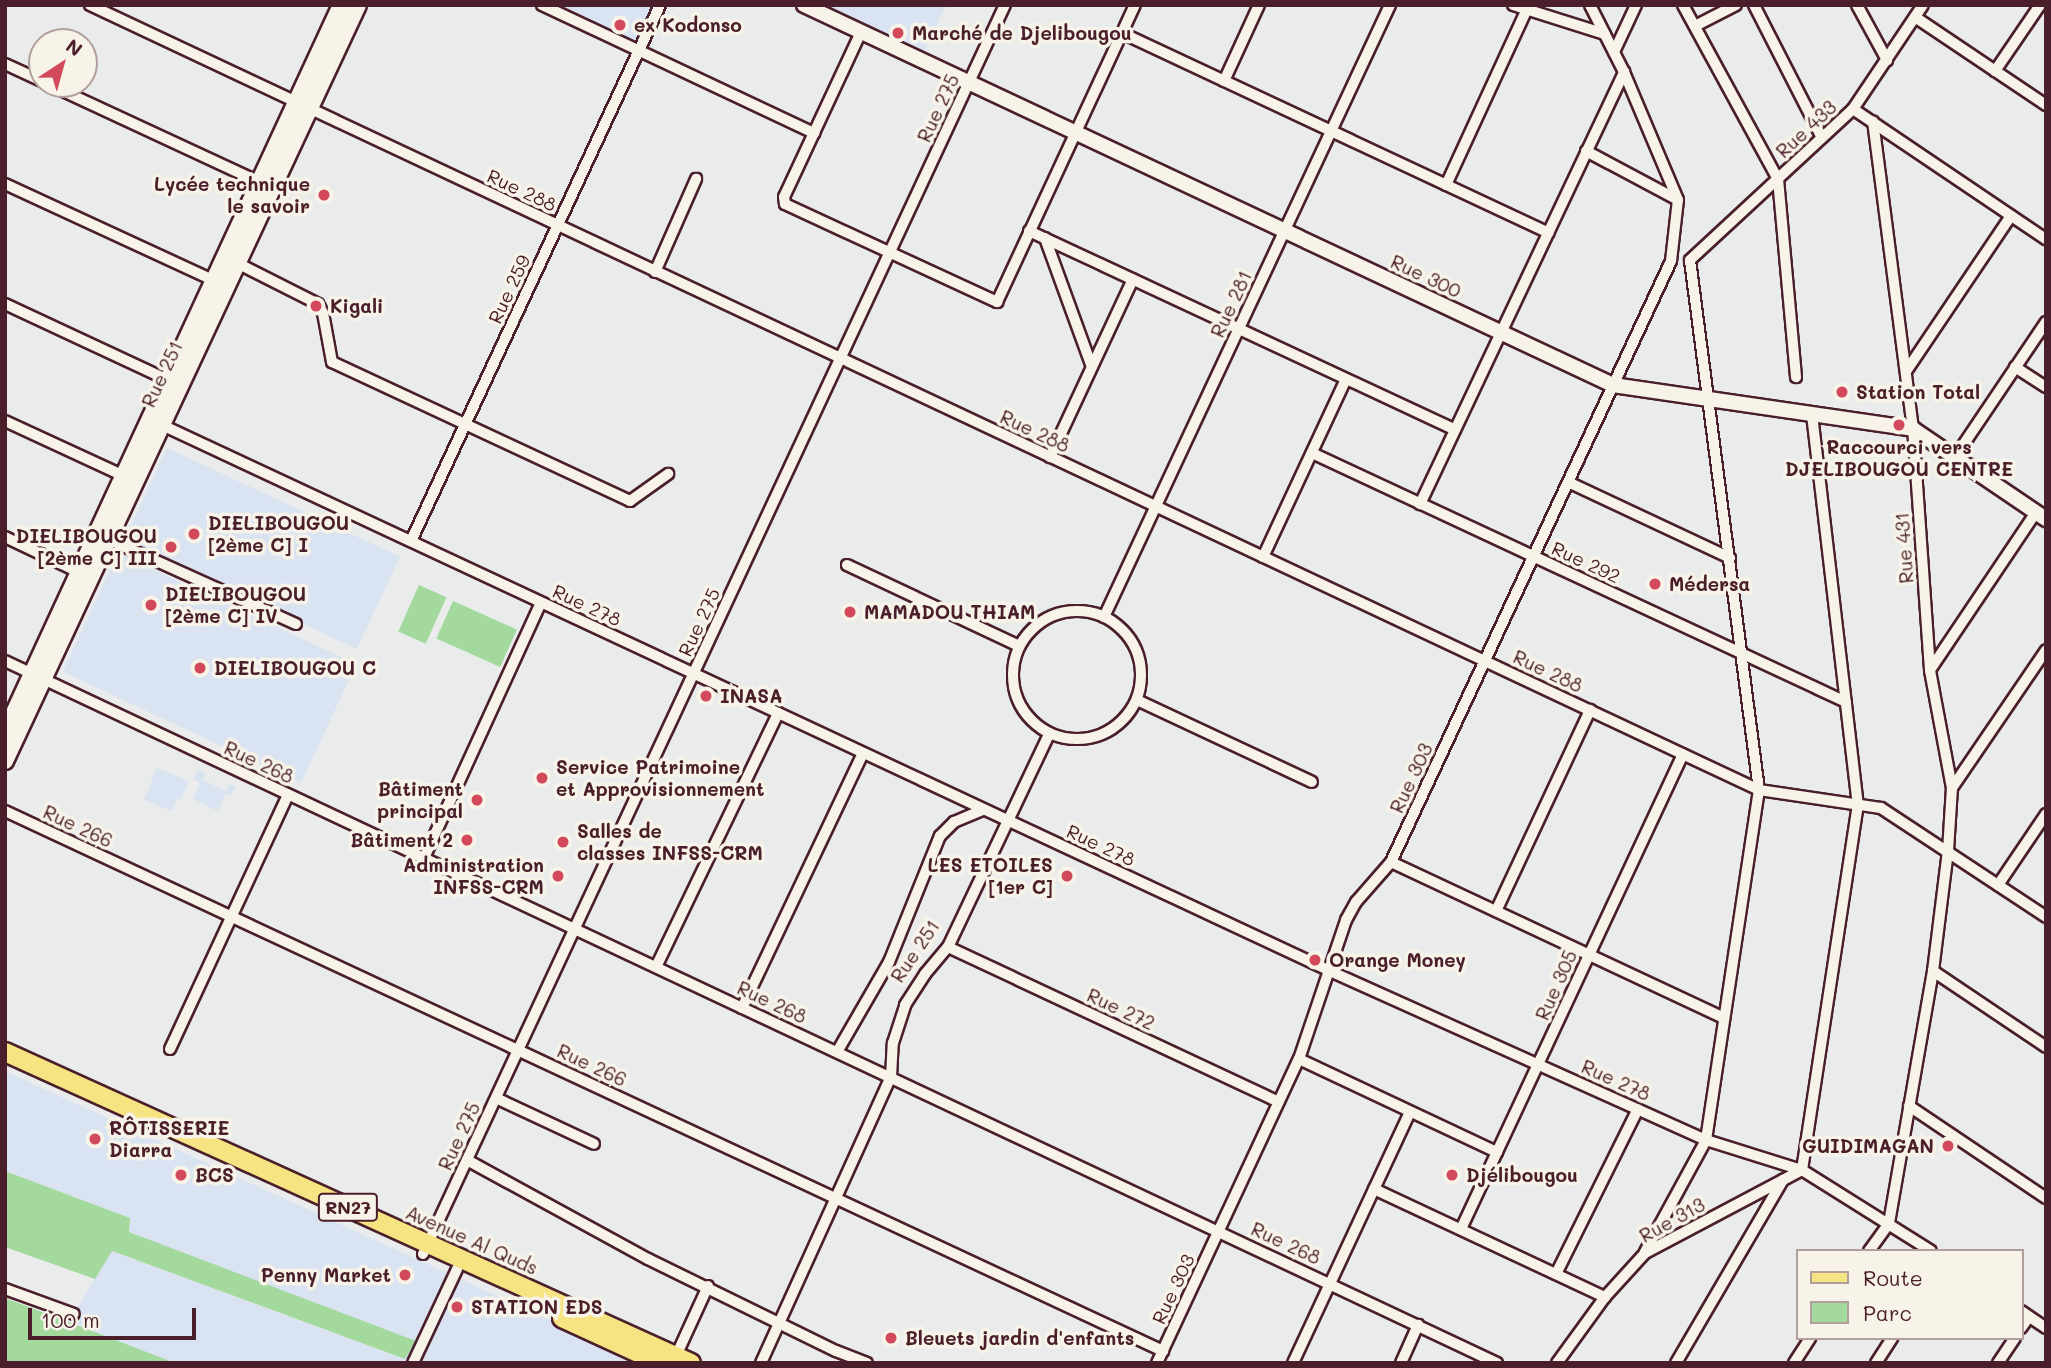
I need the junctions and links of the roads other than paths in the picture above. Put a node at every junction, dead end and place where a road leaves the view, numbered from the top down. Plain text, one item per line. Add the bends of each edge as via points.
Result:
1 (341, 5) edge
2 (358, 5) edge
3 (542, 5) edge
4 (660, 5) edge
5 (804, 5) edge
6 (1006, 5) edge
7 (1135, 5) edge
8 (1259, 5) edge
9 (1390, 5) edge
10 (1513, 5) edge
11 (1590, 5) edge
12 (1636, 5) edge
13 (1683, 5) edge
14 (1735, 5) edge
15 (1754, 5) edge
16 (1857, 5) edge
17 (1923, 5) edge
18 (2040, 5) edge
19 (96, 7) edge
20 (1527, 12) junction
21 (1915, 17) junction
22 (1695, 26) junction
23 (861, 32) junction
24 (1122, 33) junction
25 (1605, 34) junction
26 (639, 51) junction
27 (1614, 52) junction
28 (1886, 60) junction
29 (5, 64) edge
30 (1995, 71) junction
31 (1624, 72) junction
32 (28, 75) edge
33 (1224, 81) junction
34 (969, 83) junction
35 (78, 98) edge
36 (2046, 105) edge
37 (303, 106) junction
38 (1853, 109) junction
39 (1873, 122) junction
40 (1331, 131) junction
41 (1075, 132) junction
42 (814, 133) junction
43 (1822, 138) junction
44 (1586, 151) junction
45 (1778, 178) junction
46 (696, 179) dead end
47 (259, 183) junction
48 (5, 184) edge
49 (1446, 185) junction
50 (1678, 200) junction
51 (2011, 216) junction
52 (557, 226) junction
53 (1029, 231) junction
54 (1284, 231) junction
55 (1548, 233) junction
56 (1045, 238) junction
57 (2046, 239) edge
58 (889, 254) junction
59 (1690, 260) junction
60 (1671, 261) junction
61 (237, 263) junction
62 (655, 272) junction
63 (1133, 279) junction
64 (213, 280) junction
65 (5, 304) edge
66 (2046, 322) edge
67 (1239, 329) junction
68 (1501, 332) junction
69 (841, 359) junction
70 (1092, 367) junction
71 (2015, 367) junction
72 (1907, 370) junction
73 (1796, 377) dead end
74 (166, 379) junction
75 (1346, 379) junction
76 (1613, 385) junction
77 (2046, 387) edge
78 (1710, 399) junction
79 (1812, 414) junction
80 (5, 421) edge
81 (465, 424) junction
82 (162, 425) junction
83 (1913, 429) junction
84 (1455, 430) junction
85 (1312, 453) junction
86 (1050, 457) junction
87 (1955, 457) junction
88 (668, 474) dead end
89 (122, 475) junction
90 (1568, 482) junction
91 (1420, 504) junction
92 (1156, 507) junction
93 (2041, 516) edge
94 (5, 537) edge
95 (110, 540) junction
96 (411, 541) junction
97 (1263, 557) junction
98 (1533, 557) junction
99 (1730, 558) junction
100 (847, 565) dead end
101 (86, 575) junction
102 (541, 602) junction
103 (1104, 617) junction
104 (296, 624) dead end
105 (1019, 646) junction
106 (2046, 650) edge
107 (1740, 654) junction
108 (5, 661) edge
109 (1485, 661) junction
110 (1930, 670) junction
111 (694, 674) junction
112 (39, 677) junction
113 (1137, 700) junction
114 (1846, 702) junction
115 (1590, 710) junction
116 (778, 713) junction
117 (5, 732) edge
118 (1049, 734) junction
119 (863, 753) junction
120 (1683, 754) junction
121 (5, 761) edge
122 (1312, 782) dead end
123 (1952, 788) junction
124 (1759, 790) junction
125 (288, 795) junction
126 (1858, 806) junction
127 (982, 810) junction
128 (5, 811) edge
129 (2046, 814) edge
130 (1007, 821) junction
131 (1948, 851) junction
132 (424, 858) junction
133 (1391, 862) junction
134 (1998, 885) junction
135 (1496, 911) junction
136 (232, 917) junction
137 (2046, 917) edge
138 (575, 929) junction
139 (948, 947) junction
140 (1589, 955) junction
141 (656, 967) junction
142 (1331, 971) junction
143 (1933, 971) junction
144 (742, 1007) junction
145 (1724, 1018) junction
146 (2046, 1047) edge
147 (170, 1049) dead end
148 (518, 1050) junction
149 (5, 1052) edge
150 (837, 1052) junction
151 (1299, 1059) junction
152 (5, 1063) edge
153 (1539, 1065) junction
154 (891, 1077) junction
155 (496, 1098) junction
156 (1279, 1102) junction
157 (1909, 1106) junction
158 (1638, 1109) junction
159 (1410, 1112) junction
160 (1706, 1140) junction
161 (594, 1144) dead end
162 (1497, 1152) junction
163 (467, 1160) junction
164 (1802, 1170) junction
165 (1783, 1180) junction
166 (1374, 1189) junction
167 (836, 1198) junction
168 (2046, 1198) edge
169 (1889, 1223) junction
170 (1461, 1229) junction
171 (1219, 1231) junction
172 (426, 1249) junction
173 (1871, 1249) edge
174 (1928, 1249) edge
175 (1645, 1253) junction
176 (457, 1269) junction
177 (1556, 1274) junction
178 (1330, 1283) junction
179 (708, 1286) junction
180 (5, 1289) edge
181 (1605, 1297) junction
182 (74, 1314) dead end
183 (2025, 1314) edge
184 (779, 1323) junction
185 (1418, 1325) junction
186 (2046, 1328) edge
187 (1809, 1340) edge
188 (1891, 1340) edge
189 (2014, 1340) edge
190 (1163, 1351) junction
191 (676, 1361) edge
192 (413, 1363) edge
193 (761, 1363) edge
194 (867, 1363) edge
195 (1157, 1363) edge
196 (1293, 1363) edge
197 (1401, 1363) edge
198 (1497, 1363) edge
199 (1557, 1363) edge
200 (1676, 1363) edge
201 (1794, 1363) edge
202 (1876, 1363) edge
203 (1998, 1363) edge

1 - 37 main road, Rue 251
2 - 37 main road, Rue 251
3 - 26 street
4 - 26 street, Rue 259
5 - 23 street, Rue 300
6 - 34 street, Rue 275
7 - 24 street
8 - 33 street
9 - 40 street, Rue 281
10 - 20 street
11 - 25 street
12 - 27 street
13 - 22 street
14 - 22 street
15 - 43 street
16 - 28 street
17 - 21 street, Rue 433
18 - 30 street
19 - 37 street, Rue 288
20 - 25 street
20 - 49 street
21 - 28 street, Rue 433
21 - 30 street
22 - 45 street
23 - 34 street, Rue 300
23 - 42 street
24 - 33 street
24 - 41 street
25 - 27 street
26 - 42 street
26 - 52 street, Rue 259
27 - 31 street
28 - 38 street, Rue 433
29 - 32 street
30 - 36 street
31 - 44 street
31 - 50 street
33 - 40 street
34 - 41 street, Rue 300
34 - 58 street, Rue 275
35 - 47 street
37 - 47 main road, Rue 251
37 - 52 street, Rue 288
37 - 61 main road, Rue 251
38 - 39 street
38 - 43 street, Rue 433
39 - 51 street
39 - 72 street, Rue 431
40 - 49 street
40 - 54 street, Rue 281
41 - 53 street
41 - 54 street, Rue 300
42 - 58 street via 784,200 787,206
43 - 45 street, Rue 433
44 - 50 street
44 - 55 street
45 - 59 street, Rue 433
45 - 73 street
46 - 62 street
47 - 64 main road, Rue 251
48 - 64 street
49 - 55 street
50 - 60 street, Rue 303
51 - 57 street
51 - 72 street
52 - 62 street, Rue 288
52 - 81 street, Rue 259
53 - 56 street
53 - 58 street via 997,302
54 - 67 street, Rue 281
54 - 68 street, Rue 300
55 - 68 street
56 - 63 street
56 - 70 street
58 - 69 street, Rue 275
59 - 60 street
59 - 78 street
60 - 76 street, Rue 303
61 - 81 street via 318,304 331,362
61 - 82 main road, Rue 251
62 - 69 street, Rue 288
63 - 67 street
63 - 70 street
64 - 74 main road, Rue 251
65 - 74 street
66 - 71 street
67 - 75 street
67 - 92 street, Rue 281
68 - 76 street, Rue 300
68 - 84 street
69 - 86 street, Rue 288
69 - 111 street, Rue 275
70 - 86 street
71 - 77 street
71 - 87 street
72 - 83 street, Rue 431
74 - 89 main road, Rue 251
75 - 84 street
75 - 85 street
76 - 78 street, Rue 300
76 - 90 street, Rue 303
78 - 79 street, Rue 300
78 - 99 street
79 - 83 street, Rue 300
79 - 114 street
80 - 89 street
81 - 88 street via 630,501
81 - 96 street, Rue 259
82 - 95 main road, Rue 251
82 - 96 street, Rue 278
83 - 87 street, Rue 300
83 - 110 street, Rue 431
84 - 91 street
85 - 91 street, Rue 292
85 - 97 street
86 - 92 street, Rue 288
87 - 93 street, Rue 300
89 - 101 main road, Rue 251
90 - 98 street, Rue 303
90 - 99 street
91 - 98 street, Rue 292
92 - 97 street, Rue 288
92 - 103 street, Rue 281
93 - 110 street
94 - 101 street
95 - 101 main road, Rue 251
95 - 104 street
96 - 102 street, Rue 278
97 - 109 street, Rue 288
98 - 107 street, Rue 292
98 - 109 street, Rue 303
99 - 107 street
100 - 105 street
101 - 112 main road, Rue 251
102 - 111 street, Rue 278
102 - 132 street
103 - 105 street via 1067,611 1031,629
103 - 113 street via 1125,633 1137,653 1142,677
105 - 118 street via 1013,676 1020,706
106 - 123 street
107 - 114 street, Rue 292
107 - 124 street
108 - 112 street, Rue 268
109 - 115 street, Rue 288
109 - 133 street, Rue 303
110 - 123 street, Rue 431
111 - 116 street, Rue 278
111 - 138 street, Rue 275
112 - 117 main road, Rue 251
112 - 121 main road, Rue 251
112 - 125 street, Rue 268
113 - 118 street via 1126,718 1090,739 1069,740
113 - 122 street
114 - 126 street
115 - 120 street, Rue 288
115 - 135 street
116 - 119 street, Rue 278
116 - 141 street
118 - 130 street, Rue 251
119 - 127 street, Rue 278
119 - 144 street
120 - 124 street, Rue 288
120 - 140 street, Rue 305
123 - 131 street, Rue 431
124 - 126 street, Rue 288
124 - 145 street
125 - 132 street, Rue 268
125 - 136 street
126 - 131 street, Rue 288 via 1881,808
126 - 164 street
127 - 130 street, Rue 278
127 - 150 street via 954,822 940,836 889,962
128 - 136 street, Rue 266
129 - 134 street
130 - 139 street, Rue 251
130 - 142 street, Rue 278
131 - 134 street, Rue 288
131 - 143 street, Rue 431
132 - 138 street, Rue 268
133 - 135 street
133 - 142 street, Rue 303 via 1346,920
134 - 137 street, Rue 288
135 - 140 street
136 - 147 street
136 - 148 street, Rue 266
138 - 141 street, Rue 268
138 - 148 street, Rue 275
139 - 154 street, Rue 251 via 905,1005 893,1043
139 - 156 street, Rue 272
140 - 145 street
140 - 153 street, Rue 305
141 - 144 street, Rue 268
142 - 151 street, Rue 303
142 - 153 street, Rue 278
143 - 146 street
143 - 157 street, Rue 431
144 - 150 street, Rue 268
145 - 160 street
148 - 155 street, Rue 275
148 - 167 street, Rue 266
149 - 172 main road, Avenue Al Quds / RN27
150 - 154 street, Rue 268
151 - 156 street, Rue 303
151 - 159 street
152 - 172 main road, Avenue Al Quds / RN27
153 - 158 street, Rue 278
153 - 162 street, Rue 305
154 - 167 street, Rue 251
154 - 171 street, Rue 268
155 - 161 street
155 - 163 street, Rue 275
156 - 171 street, Rue 303
157 - 168 street
157 - 169 street, Rue 431
158 - 160 street, Rue 278
158 - 177 street
159 - 162 street
159 - 166 street
160 - 164 street, Rue 278
160 - 175 street
162 - 170 street, Rue 305
163 - 172 street, Rue 275
163 - 179 street via 648,1259
164 - 165 street, Rue 313
164 - 169 street, Rue 278
165 - 175 street, Rue 313
165 - 200 street
166 - 170 street
166 - 178 street
167 - 184 street, Rue 251
167 - 190 street, Rue 266
169 - 173 street
169 - 174 street, Rue 278
170 - 177 street
171 - 178 street, Rue 268
171 - 190 street, Rue 303
172 - 176 main road, Avenue Al Quds / RN27
172 - 191 main road, Avenue Al Quds / RN27
175 - 181 street, Rue 313
176 - 191 main road, Avenue Al Quds / RN27
176 - 192 street
177 - 181 street
178 - 185 street, Rue 268
178 - 196 street
179 - 184 street
179 - 191 street
180 - 182 street
181 - 199 street, Rue 313
183 - 186 street
184 - 193 street, Rue 251
184 - 194 street
185 - 197 street
185 - 198 street, Rue 268
187 - 201 street
188 - 202 street
189 - 203 street
190 - 195 street, Rue 303

